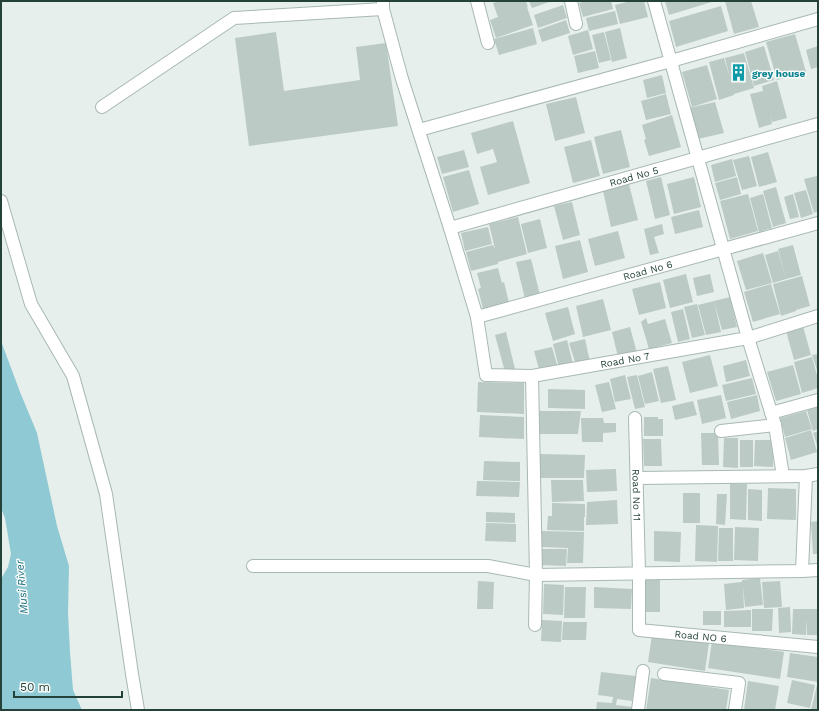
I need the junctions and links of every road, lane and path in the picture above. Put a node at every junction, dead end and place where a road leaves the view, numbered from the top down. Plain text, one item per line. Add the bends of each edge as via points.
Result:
1 (477, 1) edge
2 (571, 1) edge
3 (654, 1) edge
4 (383, 5) edge
5 (818, 18) edge
6 (576, 24) dead end
7 (488, 43) dead end
8 (671, 61) junction
9 (102, 106) dead end
10 (818, 124) edge
11 (419, 130) junction
12 (698, 158) junction
13 (1, 201) edge
14 (818, 223) edge
15 (450, 228) junction
16 (723, 249) junction
17 (818, 316) edge
18 (477, 317) junction
19 (748, 338) junction
20 (532, 376) junction
21 (818, 400) edge
22 (635, 418) dead end
23 (773, 419) junction
24 (721, 431) dead end
25 (812, 475) edge
26 (783, 476) junction
27 (637, 478) junction
28 (253, 566) dead end
29 (818, 570) edge
30 (802, 571) junction
31 (639, 573) junction
32 (536, 575) junction
33 (535, 625) dead end
34 (818, 647) edge
35 (643, 671) dead end
36 (664, 674) dead end
37 (138, 710) edge
38 (638, 710) edge
39 (735, 710) edge

1 - 7 street
2 - 6 street
3 - 8 street
4 - 9 street via 234,18
4 - 11 street via 402,79
5 - 8 street
8 - 11 street
8 - 12 street
10 - 12 street, Road No 5
11 - 15 street
12 - 15 street, Road No 5
12 - 16 street
13 - 37 street via 30,304 74,376 106,494
14 - 16 street, Road No 6
15 - 18 street
16 - 18 street, Road No 6
16 - 19 street
17 - 19 street, Road No 7
18 - 20 street, Road No 7 via 486,376
19 - 20 street, Road No 7
19 - 23 street
20 - 32 street
21 - 23 street
22 - 27 street, Road No 11
23 - 24 street
23 - 26 street
25 - 26 street
25 - 30 street
26 - 27 street
27 - 31 street, Road No 11
28 - 32 street via 488,566
29 - 30 street
30 - 31 street
31 - 32 street
31 - 34 street, Road NO 6 via 638,630
32 - 33 street
35 - 38 street
36 - 39 street via 739,683

